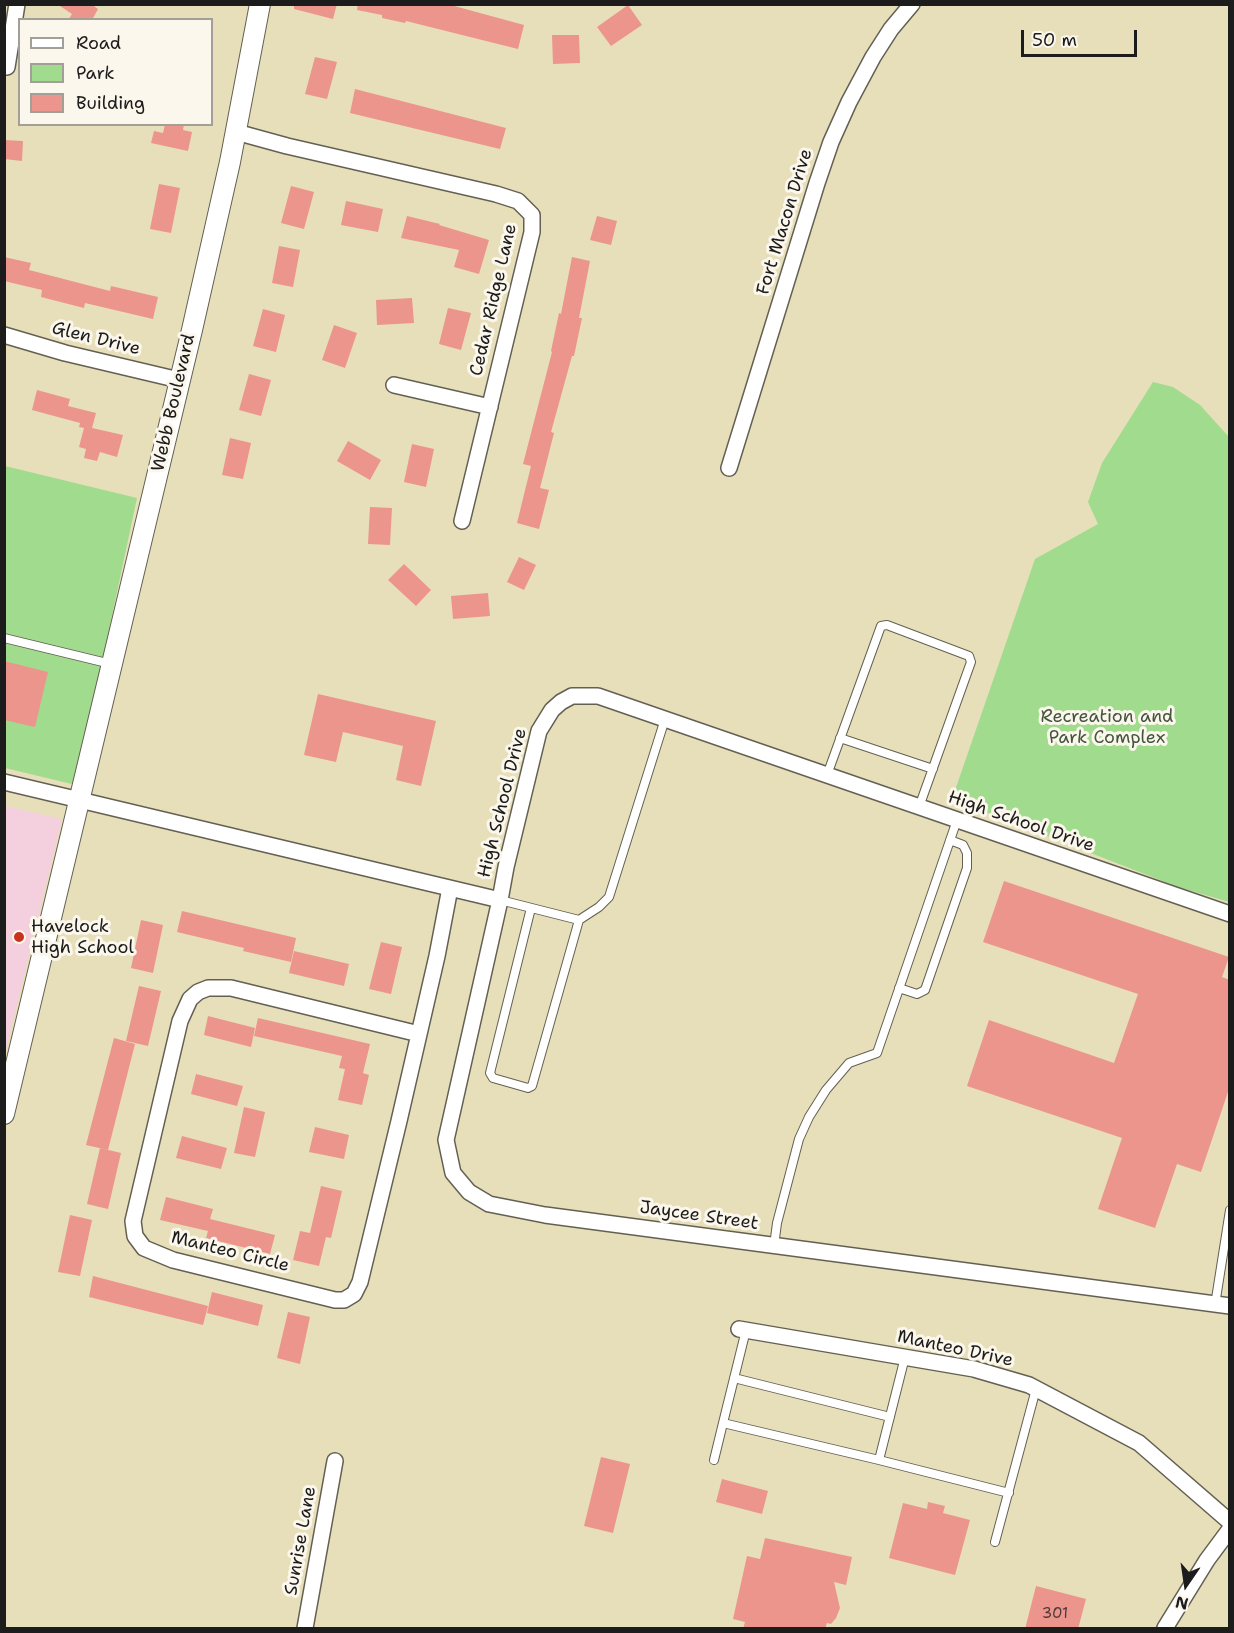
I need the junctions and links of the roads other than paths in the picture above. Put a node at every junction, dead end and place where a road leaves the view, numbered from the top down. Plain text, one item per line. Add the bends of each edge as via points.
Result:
1 (16, 4) edge
2 (260, 4) edge
3 (912, 4) edge
4 (7, 68) dead end
5 (236, 132) junction
6 (4, 335) edge
7 (179, 380) junction
8 (394, 385) dead end
9 (490, 407) junction
10 (729, 468) dead end
11 (462, 521) dead end
12 (4, 638) edge
13 (112, 664) junction
14 (665, 718) junction
15 (840, 738) junction
16 (933, 769) junction
17 (827, 776) junction
18 (4, 782) edge
19 (80, 800) junction
20 (919, 807) junction
21 (957, 820) junction
22 (950, 840) junction
23 (450, 888) junction
24 (500, 900) junction
25 (531, 908) junction
26 (1230, 914) edge
27 (579, 920) junction
28 (899, 988) junction
29 (419, 1034) junction
30 (4, 1114) edge
31 (1230, 1210) edge
32 (774, 1246) junction
33 (1222, 1306) edge
34 (742, 1329) joint
35 (905, 1357) junction
36 (734, 1378) junction
37 (1036, 1389) junction
38 (890, 1417) junction
39 (723, 1423) junction
40 (714, 1460) dead end
41 (879, 1460) junction
42 (335, 1461) dead end
43 (1009, 1493) junction
44 (1230, 1522) edge
45 (1230, 1529) edge
46 (995, 1542) dead end
47 (305, 1629) edge
48 (1165, 1629) edge

1 - 4 street
2 - 5 street, Webb Boulevard
3 - 10 street, Fort Macon Drive via 873,57 831,142
5 - 7 street, Webb Boulevard
5 - 9 street, Cedar Ridge Lane via 496,194 525,206 532,215 532,232
6 - 7 street, Glen Drive
7 - 13 street, Webb Boulevard
8 - 9 street
9 - 11 street, Cedar Ridge Lane
12 - 13 lane
13 - 19 street, Webb Boulevard
14 - 17 street, High School Drive
14 - 24 street, High School Drive via 598,696 572,696 552,710 537,741
14 - 27 lane via 609,897
15 - 16 lane
15 - 16 lane via 881,626 887,625 969,656 971,662
15 - 17 lane
16 - 20 lane
17 - 20 street, High School Drive
18 - 19 street, High School Drive
19 - 23 street, High School Drive
19 - 30 street, Webb Boulevard
20 - 21 street, High School Drive
21 - 22 lane
21 - 26 street, High School Drive
22 - 28 lane
22 - 28 lane via 963,845 967,868 925,990 917,994
23 - 24 street, High School Drive
23 - 29 street, Manteo Circle
24 - 25 lane
24 - 32 street, Jaycee Street via 446,1140 453,1173 469,1192 489,1204
25 - 27 lane
25 - 27 lane via 490,1073 493,1078 528,1088 532,1086
28 - 32 lane via 877,1053 849,1063 809,1117 799,1139
29 - 29 street, Manteo Circle via 231,988 198,992 180,1021 133,1221 135,1236 144,1248 173,1260 335,1300 351,1297 360,1282
31 - 33 lane
32 - 33 street, Jaycee Street
34 - 35 street, Manteo Drive
34 - 36 lane
35 - 37 street, Manteo Drive via 974,1369
35 - 38 lane
36 - 38 lane
36 - 39 lane
37 - 43 lane
37 - 44 street, Manteo Drive via 1139,1443
38 - 41 lane
39 - 40 lane
39 - 41 lane
41 - 43 lane
42 - 47 street, Sunrise Lane
43 - 46 lane
45 - 48 street

